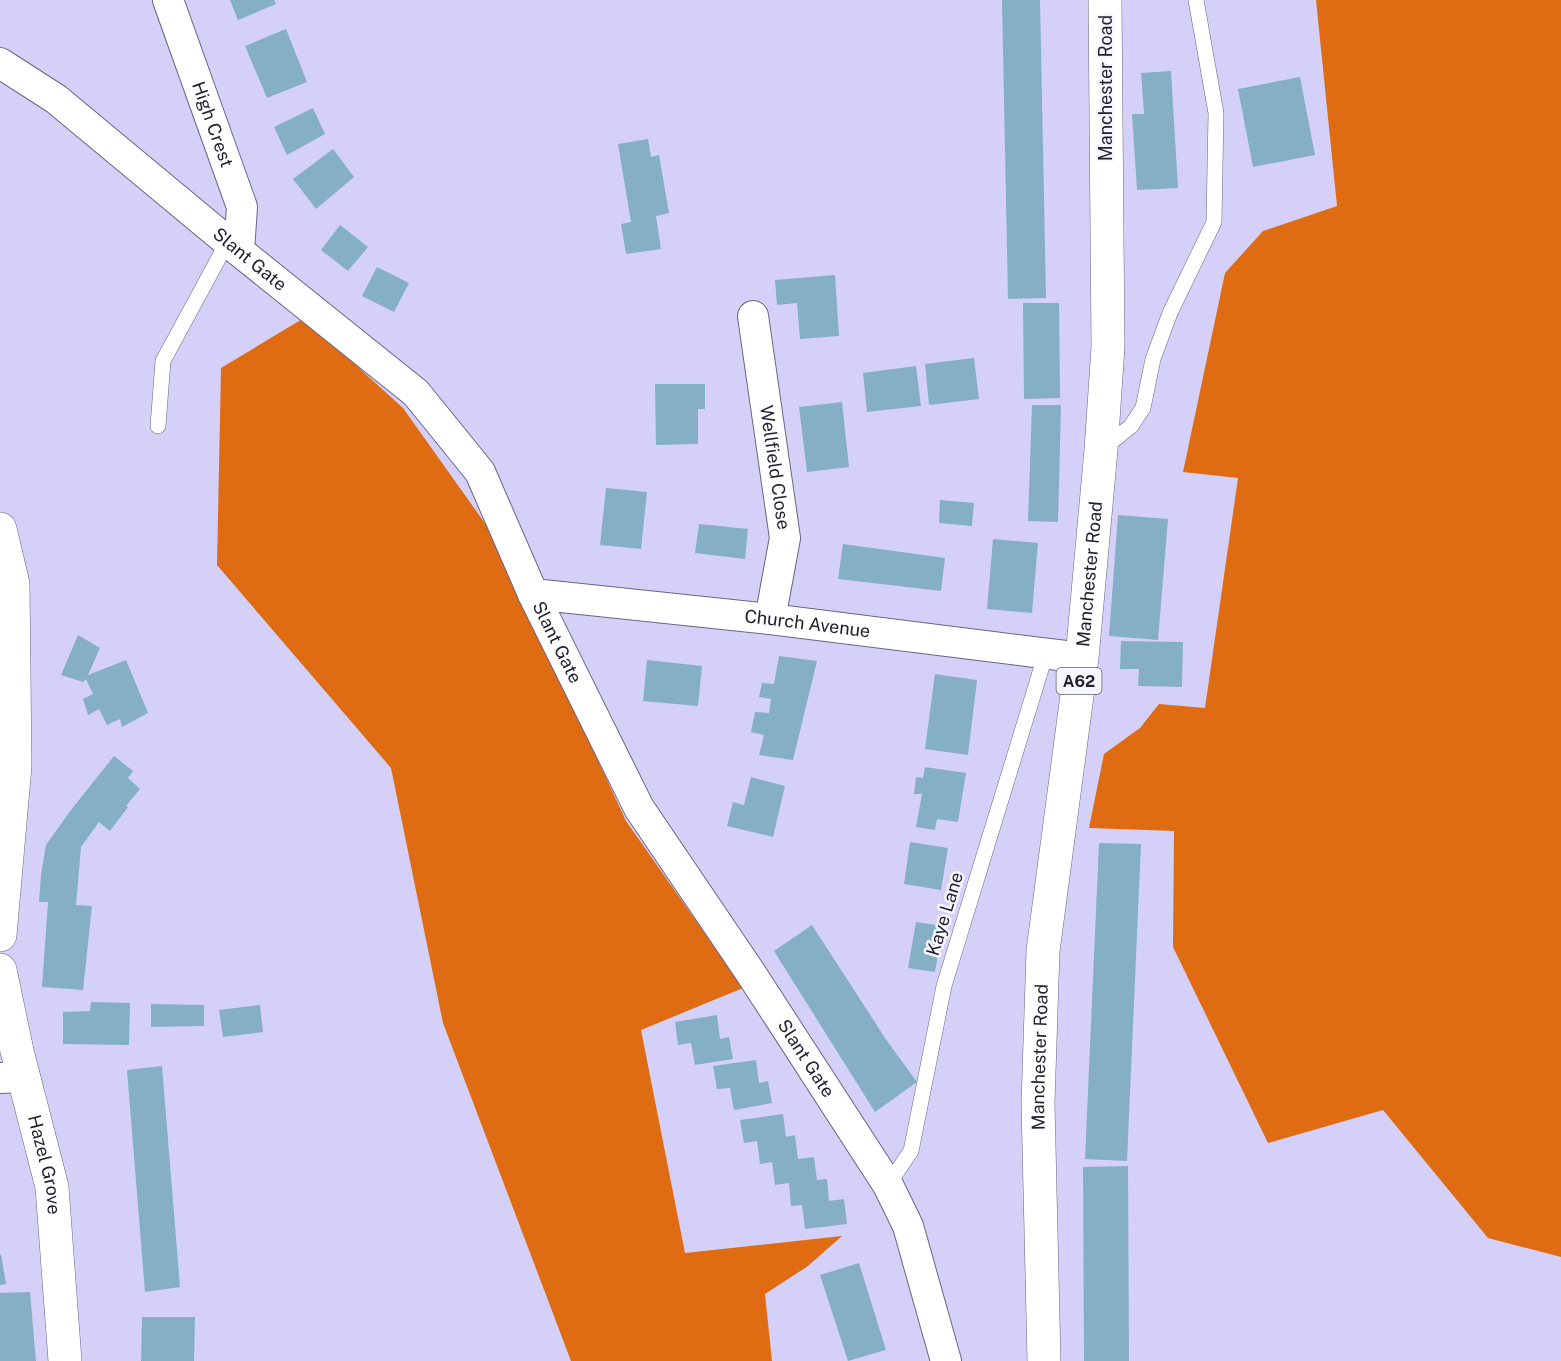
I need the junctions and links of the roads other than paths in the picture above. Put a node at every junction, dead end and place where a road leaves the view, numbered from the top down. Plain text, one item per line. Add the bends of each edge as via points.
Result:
1 (168, 0) edge
2 (1105, 0) edge
3 (1196, 0) edge
4 (0, 63) edge
5 (234, 246) junction
6 (753, 316) dead end
7 (158, 426) dead end
8 (1101, 450) junction
9 (0, 529) edge
10 (533, 594) junction
11 (770, 619) junction
12 (1046, 653) junction
13 (1082, 658) junction
14 (0, 935) edge
15 (0, 970) edge
16 (12, 1078) edge
17 (888, 1185) junction
18 (65, 1361) edge
19 (946, 1361) edge
20 (1044, 1361) edge

1 - 5 street, High Crest via 242,207
2 - 8 main road, Manchester Road / A62 via 1108,346
3 - 8 lane via 1216,113 1214,222 1170,313 1153,359 1143,408 1131,426
4 - 5 street, Slant Gate via 56,99
5 - 7 lane via 163,362
5 - 10 street, Slant Gate via 416,393 480,472
6 - 11 street, Wellfield Close via 785,538
8 - 13 main road, Manchester Road / A62
9 - 14 main road via 13,584 15,766
10 - 11 street, Church Avenue
10 - 17 street, Slant Gate via 639,808
11 - 12 street, Church Avenue
12 - 13 street, Church Avenue
12 - 17 lane, Kaye Lane via 944,986 911,1151
13 - 20 main road, Manchester Road / A62 via 1043,951 1038,1103
15 - 16 main road, Hazel Grove via 17,1051
16 - 18 main road, Hazel Grove via 52,1187
17 - 19 street, Slant Gate via 908,1226

